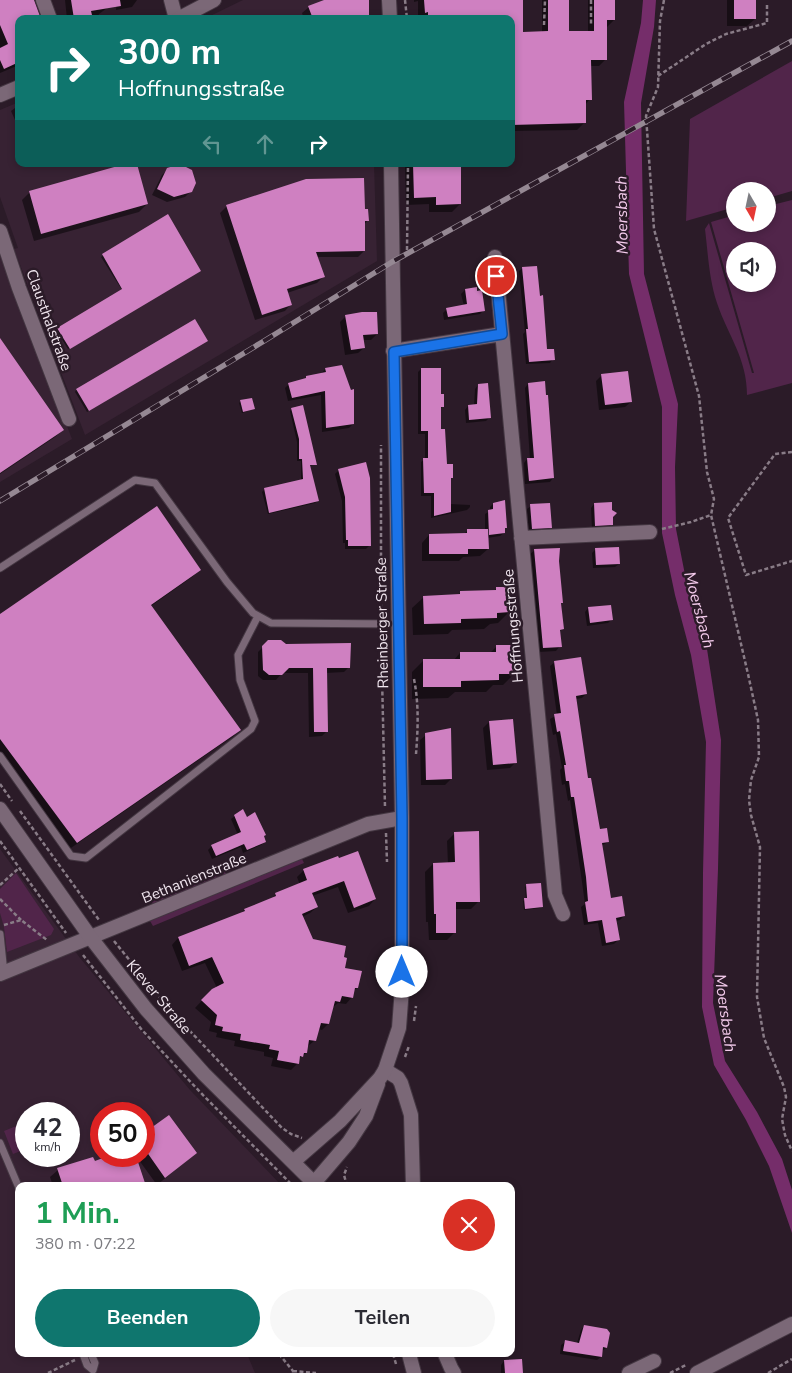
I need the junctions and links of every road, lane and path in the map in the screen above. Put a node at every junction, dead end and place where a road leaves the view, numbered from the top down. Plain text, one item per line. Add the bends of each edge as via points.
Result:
1 (43, 0) edge
2 (171, 0) edge
3 (214, 0) edge
4 (389, 0) edge
5 (406, 0) edge
6 (545, 0) edge
7 (591, 0) edge
8 (664, 0) edge
9 (768, 3) dead end
10 (49, 15) edge
11 (176, 15) edge
12 (185, 15) edge
13 (390, 15) edge
14 (406, 15) edge
15 (544, 24) dead end
16 (591, 24) dead end
17 (658, 76) junction
18 (15, 89) edge
19 (0, 95) edge
20 (391, 167) edge
21 (0, 231) edge
22 (494, 257) dead end
23 (502, 334) junction
24 (394, 352) junction
25 (69, 419) dead end
26 (381, 443) dead end
27 (792, 452) edge
28 (711, 515) junction
29 (650, 532) joint
30 (521, 538) junction
31 (792, 561) edge
32 (0, 568) edge
33 (258, 616) junction
34 (381, 624) junction
35 (398, 624) junction
36 (0, 756) edge
37 (0, 784) edge
38 (14, 803) dead end
39 (0, 809) edge
40 (19, 811) dead end
41 (402, 818) junction
42 (385, 821) junction
43 (387, 865) dead end
44 (19, 868) dead end
45 (0, 885) edge
46 (0, 899) edge
47 (563, 914) dead end
48 (21, 920) junction
49 (0, 926) edge
50 (107, 932) junction
51 (0, 934) edge
52 (91, 938) junction
53 (47, 940) dead end
54 (2, 974) edge
55 (383, 1074) junction
56 (308, 1134) dead end
57 (0, 1143) edge
58 (792, 1151) edge
59 (293, 1162) junction
60 (344, 1175) dead end
61 (16, 1182) edge
62 (313, 1182) edge
63 (318, 1182) edge
64 (345, 1182) edge
65 (413, 1182) edge
66 (789, 1326) edge
67 (79, 1357) edge
68 (84, 1357) edge
69 (92, 1357) edge
70 (281, 1357) edge
71 (394, 1357) edge
72 (410, 1357) edge
73 (447, 1357) edge
74 (792, 1360) edge
75 (654, 1361) dead end
76 (397, 1366) dead end
77 (293, 1372) edge
78 (48, 1373) edge
79 (316, 1373) edge
80 (414, 1373) edge
81 (454, 1373) edge
82 (629, 1373) edge
83 (697, 1373) edge
84 (768, 1373) edge

1 - 10 main road
2 - 11 main road
3 - 12 main road
4 - 13 main road
5 - 14 path
6 - 15 path
7 - 16 path
8 - 17 path
9 - 17 path via 767,23 712,40
17 - 28 path via 658,87 646,116 651,209 699,396 707,472 714,499
18 - 19 main road
20 - 24 main road, Rheinberger Straße
21 - 25 main road, Clausthalstraße via 18,288
22 - 23 main road, Hoffnungsstraße
23 - 24 main road
23 - 30 main road, Hoffnungsstraße
24 - 35 main road, Rheinberger Straße
26 - 34 path
27 - 31 path via 775,454 728,518 746,575
28 - 29 path
28 - 58 path via 758,720 759,758 751,780 749,800 760,846 756,996 764,1038 784,1087 786,1097 782,1118
29 - 30 main road
30 - 47 main road, Hoffnungsstraße via 555,895
32 - 33 lane via 135,480 155,483 227,582
33 - 34 lane via 271,623
33 - 36 lane via 238,655 240,680 255,721 251,729 86,858 71,856
34 - 35 lane
34 - 42 path
35 - 41 main road, Rheinberger Straße
37 - 38 path
39 - 52 main road, Klever Straße
40 - 50 path
41 - 42 main road, Bethanienstraße
41 - 55 main road, Rheinberger Straße via 402,988 399,1028
42 - 43 path
42 - 50 main road, Bethanienstraße via 368,824
44 - 45 path
46 - 48 path
48 - 49 path
48 - 53 path
50 - 52 main road, Bethanienstraße
50 - 56 path via 172,1011 282,1128 302,1137
51 - 54 lane
52 - 54 main road, Bethanienstraße
52 - 59 main road, Klever Straße via 182,1050
55 - 59 main road via 340,1121
55 - 63 main road, Rheinberger Straße via 366,1116
55 - 65 main road via 398,1078 411,1116
57 - 61 lane
59 - 62 main road, Klever Straße
60 - 64 path
66 - 83 main road
67 - 78 path
68 - 69 lane via 93,1370
70 - 77 path
71 - 76 path
72 - 80 main road
73 - 81 main road
74 - 84 path
75 - 82 main road
77 - 79 path

